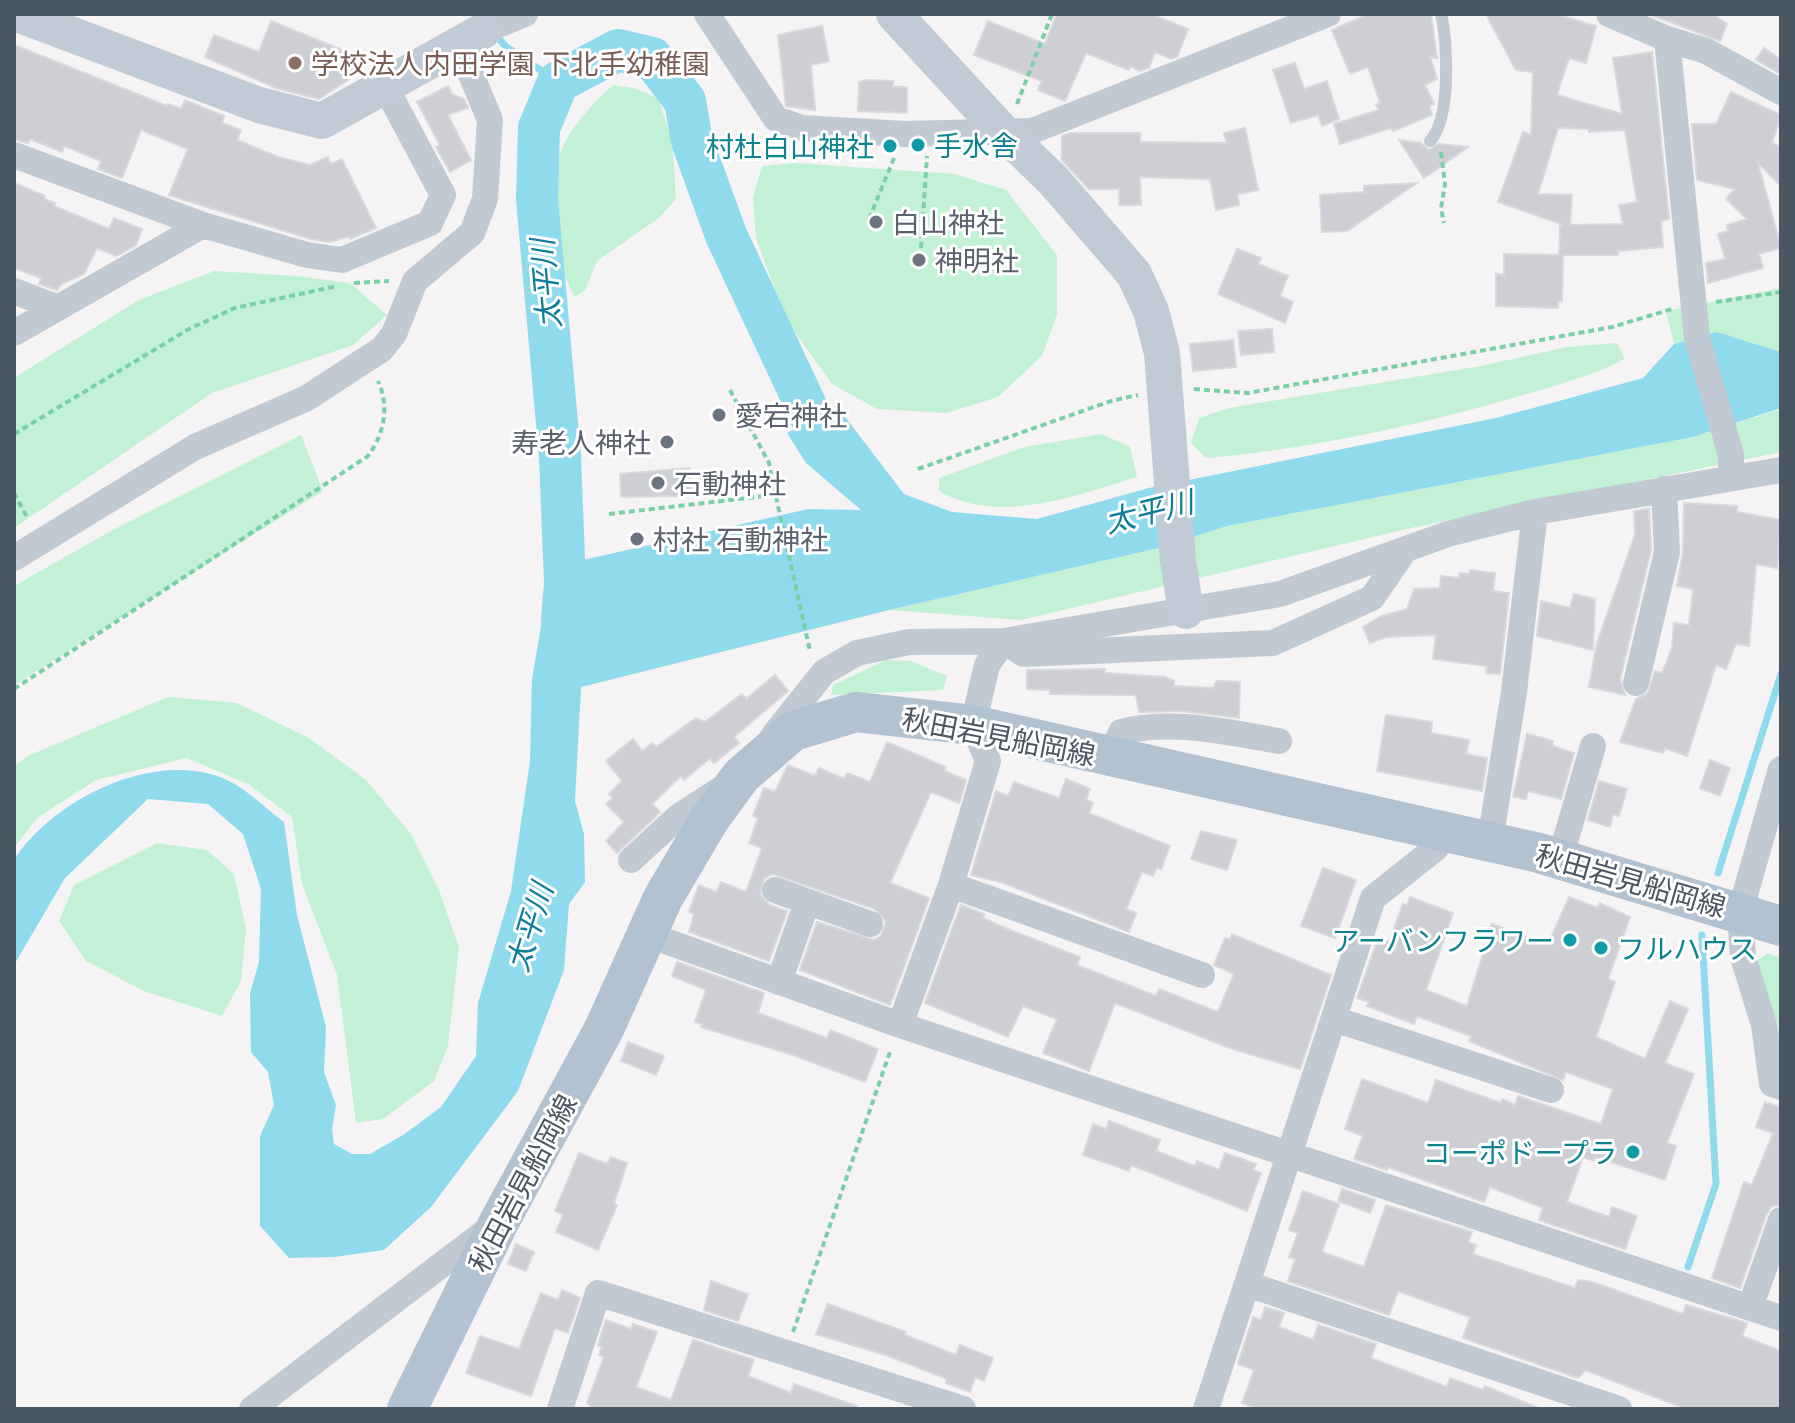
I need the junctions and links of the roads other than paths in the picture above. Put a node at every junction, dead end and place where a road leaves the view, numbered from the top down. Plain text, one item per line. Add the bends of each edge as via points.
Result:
1 (17, 14) edge
2 (707, 14) edge
3 (894, 14) edge
4 (1328, 14) edge
5 (1441, 14) edge
6 (1609, 14) edge
7 (1639, 20) edge
8 (492, 28) edge
9 (1667, 39) junction
10 (385, 86) junction
11 (1781, 92) edge
12 (1001, 130) junction
13 (1430, 141) dead end
14 (14, 155) edge
15 (203, 225) junction
16 (14, 291) edge
17 (58, 308) junction
18 (14, 333) edge
19 (1731, 466) junction
20 (1781, 470) edge
21 (1664, 489) junction
22 (1535, 512) junction
23 (1405, 550) junction
24 (14, 558) edge
25 (1186, 611) junction
26 (1004, 641) junction
27 (1636, 683) dead end
28 (799, 702) junction
29 (973, 725) junction
30 (1279, 741) dead end
31 (1593, 746) dead end
32 (1110, 758) junction
33 (1781, 769) edge
34 (741, 776) junction
35 (678, 817) junction
36 (1440, 829) junction
37 (1490, 841) junction
38 (1560, 859) junction
39 (631, 860) dead end
40 (951, 885) junction
41 (775, 890) dead end
42 (807, 902) junction
43 (1740, 912) junction
44 (870, 924) dead end
45 (1781, 926) edge
46 (646, 934) junction
47 (1202, 975) dead end
48 (779, 982) junction
49 (1334, 1019) junction
50 (900, 1025) junction
51 (1781, 1087) edge
52 (1551, 1090) dead end
53 (1291, 1155) junction
54 (1781, 1220) edge
55 (499, 1222) junction
56 (1247, 1284) junction
57 (1750, 1308) junction
58 (1781, 1318) edge
59 (1211, 1408) edge
60 (252, 1409) edge
61 (407, 1409) edge
62 (560, 1409) edge
63 (963, 1409) edge
64 (1619, 1409) edge

1 - 10 street via 259,105 322,121
2 - 12 street via 776,119 802,128 916,134
3 - 12 street
4 - 12 street via 1032,131
5 - 13 lane via 1446,35 1439,130
6 - 7 street
7 - 9 street
8 - 10 street
8 - 24 street via 485,199 472,233 415,281 394,334 382,349 307,398 195,447
9 - 11 street via 1706,51
9 - 19 street via 1697,338
10 - 15 street via 443,195 430,223 342,260
12 - 25 street via 1053,180 1134,274 1151,311 1162,353
14 - 15 street
15 - 17 street
16 - 17 street
17 - 18 street
19 - 20 street
19 - 21 street
21 - 22 street
21 - 27 street via 1667,552
22 - 23 street
22 - 37 street
23 - 25 street via 1280,594
23 - 26 street via 1372,598 1273,643 1024,654
25 - 26 street
26 - 28 street via 909,642 857,653 824,672
26 - 29 street via 987,665
28 - 34 street
28 - 35 street
29 - 32 main road, 秋田岩見船岡線
29 - 34 main road, 秋田岩見船岡線 via 856,712 793,731
29 - 40 street via 988,761
30 - 32 street via 1211,729 1139,727 1121,732
31 - 38 street
32 - 36 main road, 秋田岩見船岡線
33 - 43 street
34 - 35 street
34 - 46 main road, 秋田岩見船岡線 via 709,820
35 - 39 street
36 - 37 main road, 秋田岩見船岡線
36 - 49 street via 1436,848 1373,898
37 - 38 main road, 秋田岩見船岡線
38 - 43 main road, 秋田岩見船岡線
40 - 47 street
40 - 50 street
41 - 42 street
42 - 44 street
42 - 48 street
43 - 45 main road, 秋田岩見船岡線
43 - 51 street via 1743,957 1764,1025 1772,1084
46 - 48 street
46 - 55 main road, 秋田岩見船岡線 via 604,1029
48 - 50 street
49 - 52 street
49 - 53 street
50 - 53 street
53 - 56 street
53 - 57 street
54 - 57 street
55 - 60 street
55 - 61 main road, 秋田岩見船岡線
56 - 59 street
56 - 64 street
57 - 58 street
62 - 63 street via 598,1293

